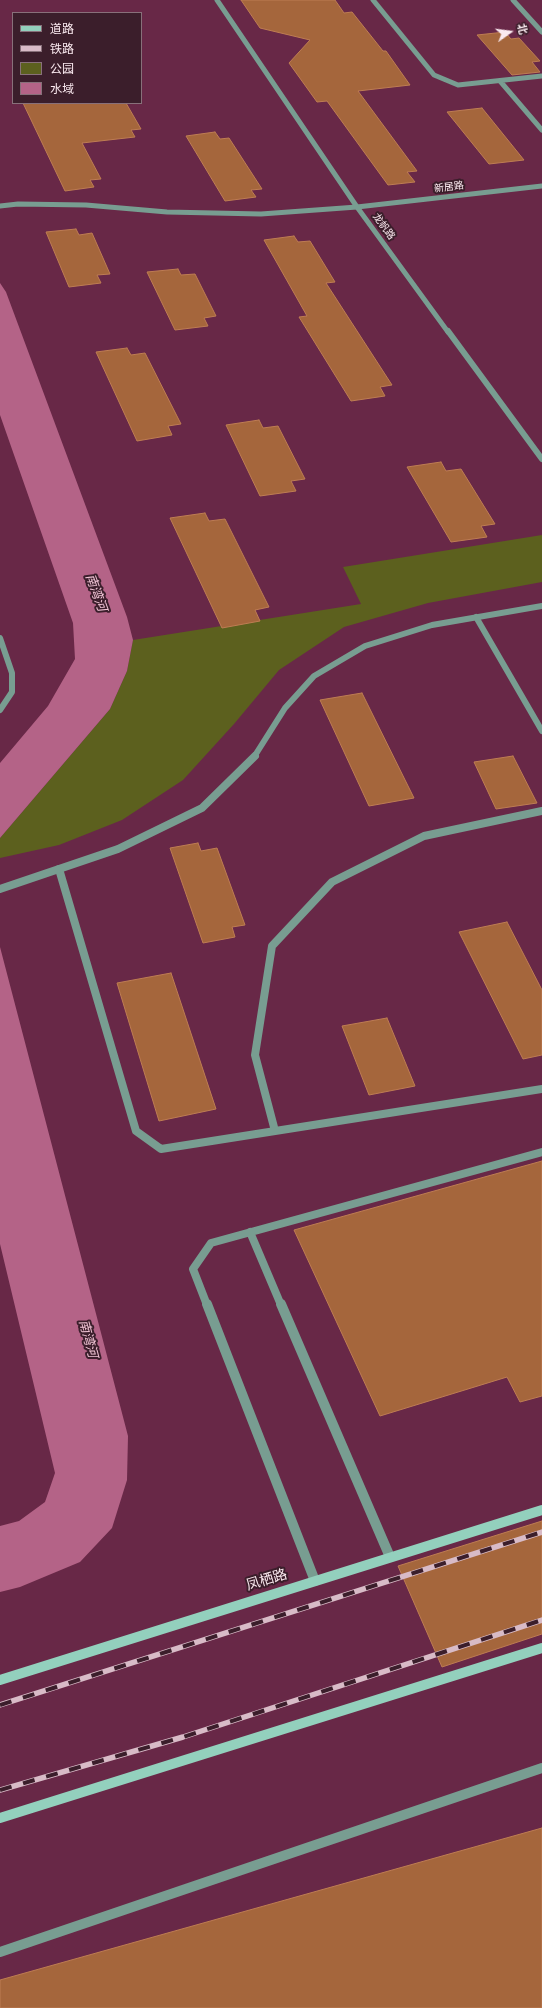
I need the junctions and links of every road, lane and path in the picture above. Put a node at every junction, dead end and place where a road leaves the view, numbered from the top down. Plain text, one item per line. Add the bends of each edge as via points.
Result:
1 (217, 0) edge
2 (373, 0) edge
3 (513, 0) edge
4 (542, 32) edge
5 (542, 76) edge
6 (500, 81) junction
7 (542, 130) edge
8 (542, 186) edge
9 (0, 206) edge
10 (357, 207) junction
11 (542, 459) edge
12 (542, 606) edge
13 (476, 617) junction
14 (0, 638) edge
15 (0, 710) edge
16 (542, 731) edge
17 (542, 811) edge
18 (59, 869) junction
19 (0, 888) edge
20 (542, 1089) edge
21 (275, 1131) junction
22 (542, 1152) edge
23 (250, 1232) junction
24 (542, 1510) edge
25 (390, 1557) junction
26 (315, 1581) junction
27 (542, 1648) edge
28 (0, 1680) edge
29 (542, 1768) edge
30 (0, 1818) edge
31 (0, 1952) edge

1 - 10 street, 龙帆路
2 - 6 street via 434,75 458,85
3 - 4 street
5 - 6 street
6 - 7 street
8 - 10 street, 新居路
9 - 10 street, 新居路 via 86,205 227,215
10 - 11 street, 龙帆路
12 - 13 street
13 - 16 street
13 - 18 street via 432,625 365,646 314,676 285,708 254,758 202,808 118,849
14 - 15 street via 12,673 12,692
17 - 21 street via 424,836 395,850 332,882 272,946 255,1055
18 - 19 street
18 - 21 street via 136,1131 161,1149
20 - 21 street
22 - 23 street
23 - 25 street
23 - 26 street via 211,1243 193,1269
24 - 25 main road, 凤栖路
25 - 26 main road, 凤栖路
26 - 28 main road, 凤栖路
27 - 30 main road
29 - 31 street

